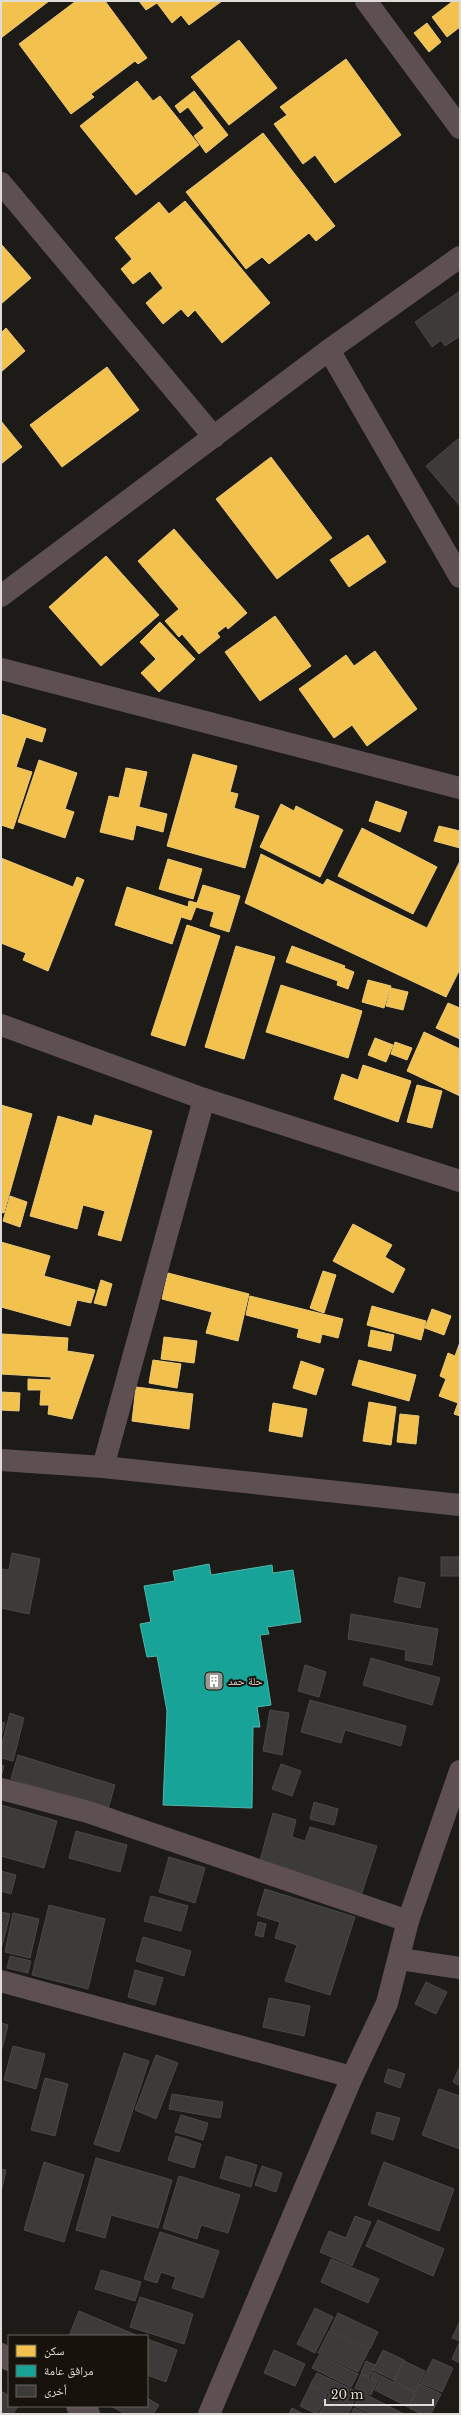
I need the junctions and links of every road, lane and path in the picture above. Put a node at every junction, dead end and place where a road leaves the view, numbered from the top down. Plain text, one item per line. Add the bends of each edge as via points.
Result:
1 (366, 1) edge
2 (460, 128) edge
3 (1, 183) edge
4 (460, 256) edge
5 (329, 350) junction
6 (214, 437) junction
7 (460, 577) edge
8 (1, 596) edge
9 (1, 669) edge
10 (460, 788) edge
11 (1, 1026) edge
12 (204, 1099) junction
13 (460, 1181) edge
14 (1, 1460) edge
15 (103, 1467) junction
16 (460, 1505) edge
17 (460, 1771) edge
18 (1, 1789) edge
19 (408, 1920) junction
20 (400, 1959) junction
21 (460, 1968) edge
22 (1, 1981) edge
23 (352, 2077) junction
24 (78, 2407) edge
25 (89, 2414) edge
26 (209, 2414) edge

1 - 2 street
3 - 6 street
4 - 5 street
5 - 6 street
5 - 7 street
6 - 8 street
9 - 10 street
11 - 12 street
12 - 13 street
12 - 15 street
14 - 15 street
15 - 16 street
17 - 19 street
18 - 19 street via 88,1812
19 - 20 street
20 - 21 street
20 - 23 street via 387,2003
22 - 23 street
23 - 26 street
24 - 25 street

